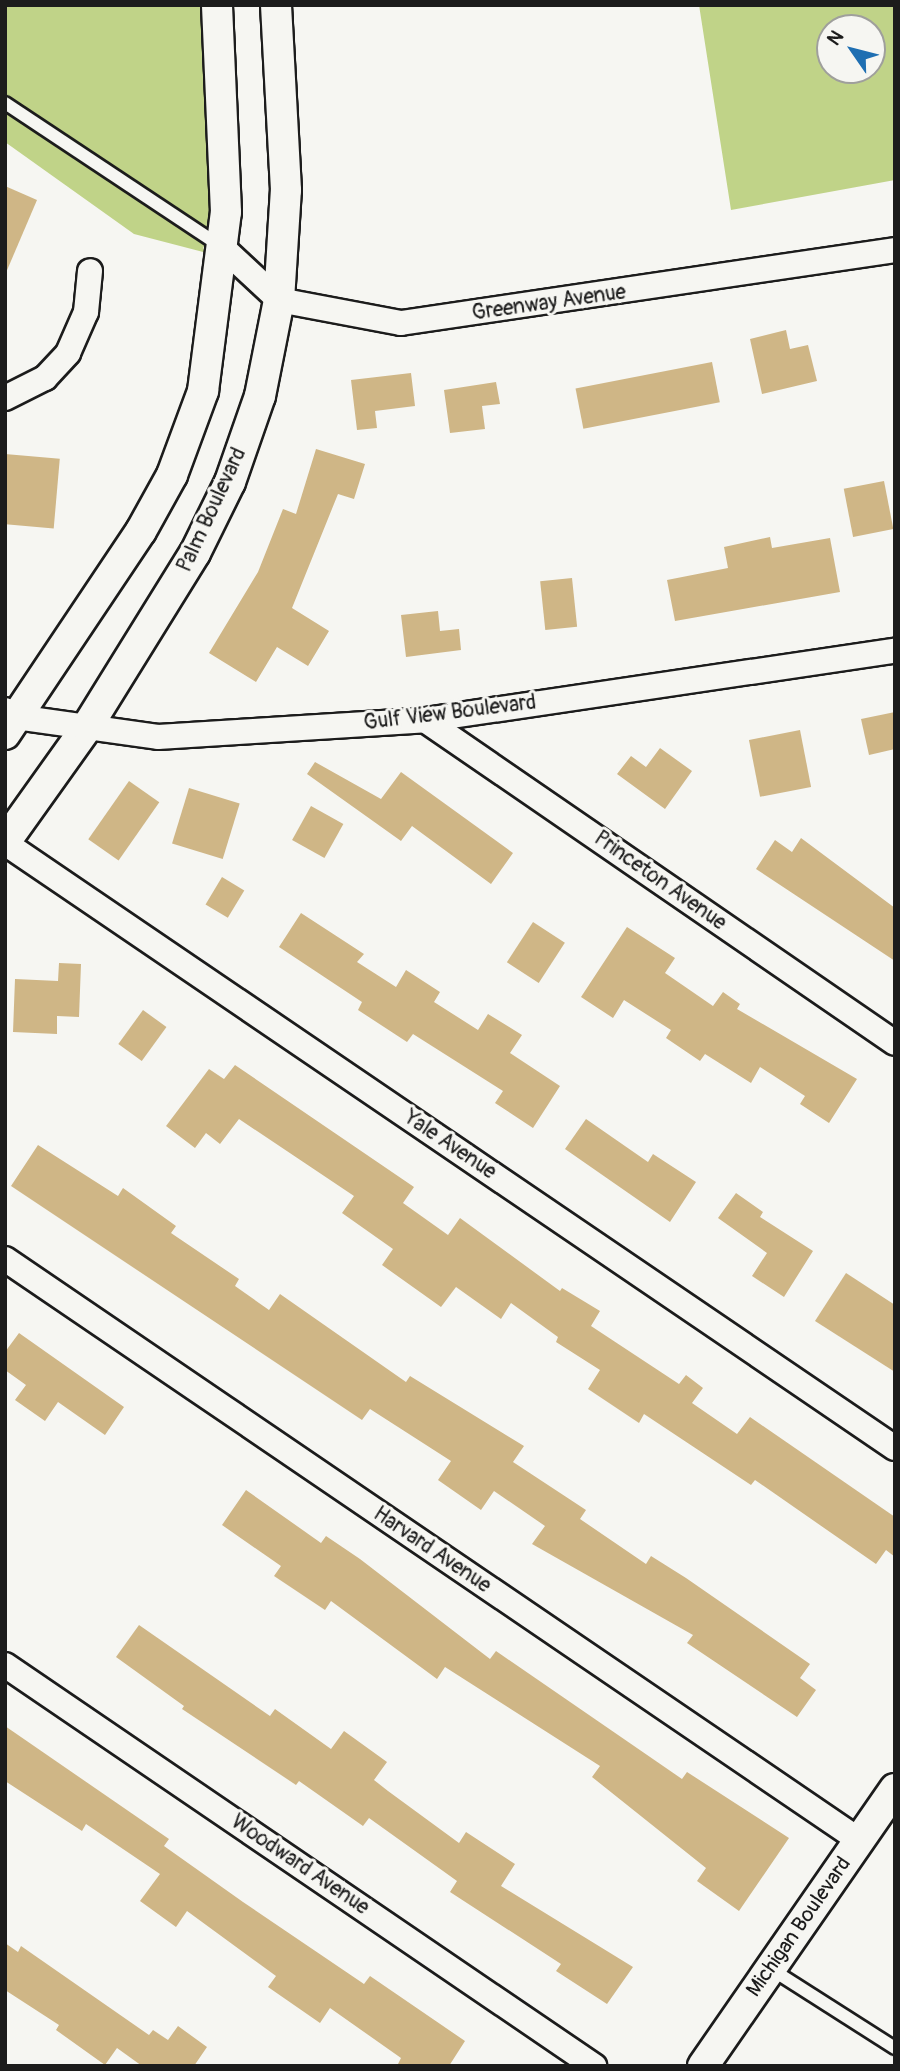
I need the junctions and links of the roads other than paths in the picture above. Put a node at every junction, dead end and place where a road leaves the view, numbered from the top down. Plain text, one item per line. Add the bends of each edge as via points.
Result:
1 (217, 5) edge
2 (276, 5) edge
3 (5, 103) edge
4 (223, 248) junction
5 (895, 250) edge
6 (90, 271) dead end
7 (279, 300) junction
8 (5, 398) edge
9 (895, 651) edge
10 (9, 720) edge
11 (425, 720) junction
12 (87, 727) junction
13 (5, 843) edge
14 (895, 1043) edge
15 (5, 1259) edge
16 (895, 1448) edge
17 (5, 1665) edge
18 (894, 1793) edge
19 (859, 1840) junction
20 (770, 1969) junction
21 (895, 2048) edge
22 (594, 2066) edge
23 (703, 2066) edge

1 - 4 street
2 - 7 street, Palm Boulevard via 286,190
3 - 4 lane
4 - 7 street
4 - 10 street via 203,391 172,475
5 - 7 street, Greenway Avenue via 401,323
6 - 8 street via 86,312 68,353 46,378
7 - 12 street, Palm Boulevard via 260,396 230,482 195,553
9 - 11 street, Gulf View Boulevard
10 - 12 street, Gulf View Boulevard
11 - 12 street, Gulf View Boulevard via 158,737
11 - 14 street, Princeton Avenue
12 - 13 street, Palm Boulevard
13 - 16 street, Yale Avenue
15 - 19 street, Harvard Avenue
17 - 22 street, Woodward Avenue
18 - 19 street, Michigan Boulevard
19 - 20 street, Michigan Boulevard
20 - 21 lane
20 - 23 street, Michigan Boulevard

